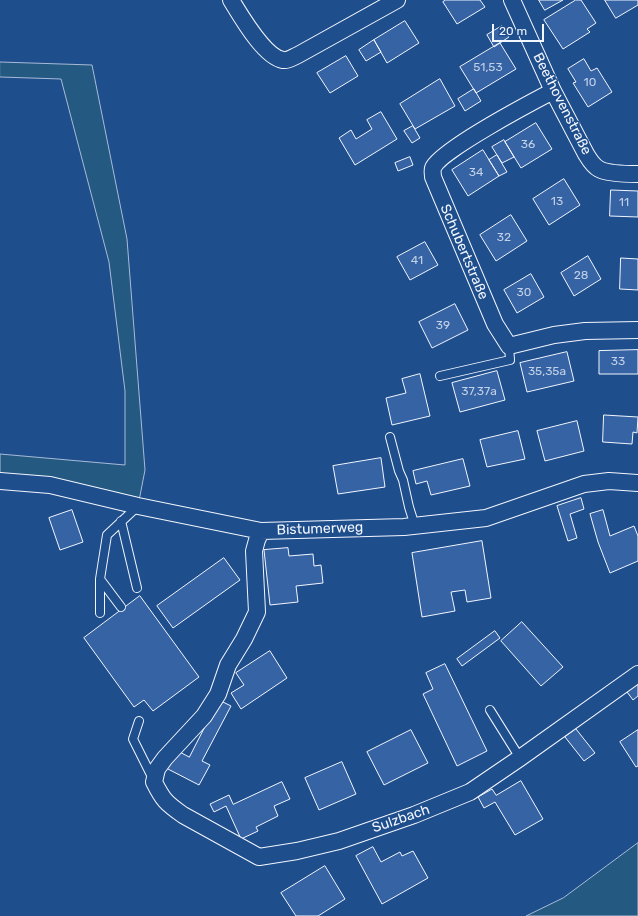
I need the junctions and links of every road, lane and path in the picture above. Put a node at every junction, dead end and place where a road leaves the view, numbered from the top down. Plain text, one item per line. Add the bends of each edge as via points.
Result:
1 (231, 0) edge
2 (397, 0) edge
3 (512, 0) edge
4 (552, 91) junction
5 (638, 174) edge
6 (638, 330) edge
7 (509, 346) junction
8 (440, 376) dead end
9 (390, 437) dead end
10 (0, 481) edge
11 (638, 483) edge
12 (138, 506) junction
13 (121, 521) junction
14 (415, 526) junction
15 (261, 531) junction
16 (100, 578) junction
17 (137, 588) dead end
18 (121, 607) dead end
19 (100, 613) dead end
20 (638, 674) edge
21 (490, 710) dead end
22 (139, 721) dead end
23 (520, 758) junction
24 (154, 782) junction

1 - 2 street via 267,52 285,61
3 - 4 street, Beethovenstraße
4 - 5 street, Beethovenstraße via 591,162 599,169 622,174
4 - 7 street, Schubertstraße via 464,142 437,161 432,168 436,185 495,324
6 - 7 street via 585,331 554,335
7 - 8 lane via 510,360
9 - 14 lane
10 - 12 street, Bistumerweg via 50,485
11 - 14 street, Bistumerweg via 609,481 584,484 486,518
12 - 13 lane
12 - 15 street, Bistumerweg
13 - 16 lane via 108,535
13 - 17 lane
14 - 15 street, Bistumerweg
15 - 24 street via 254,551 257,612 244,640 228,665 218,694 204,716 165,758 157,769
16 - 18 lane
16 - 19 lane
20 - 23 street, Sulzbach
21 - 23 lane
22 - 24 lane via 133,739
23 - 24 street, Sulzbach via 470,792 421,812 339,841 259,857 171,807 163,799

